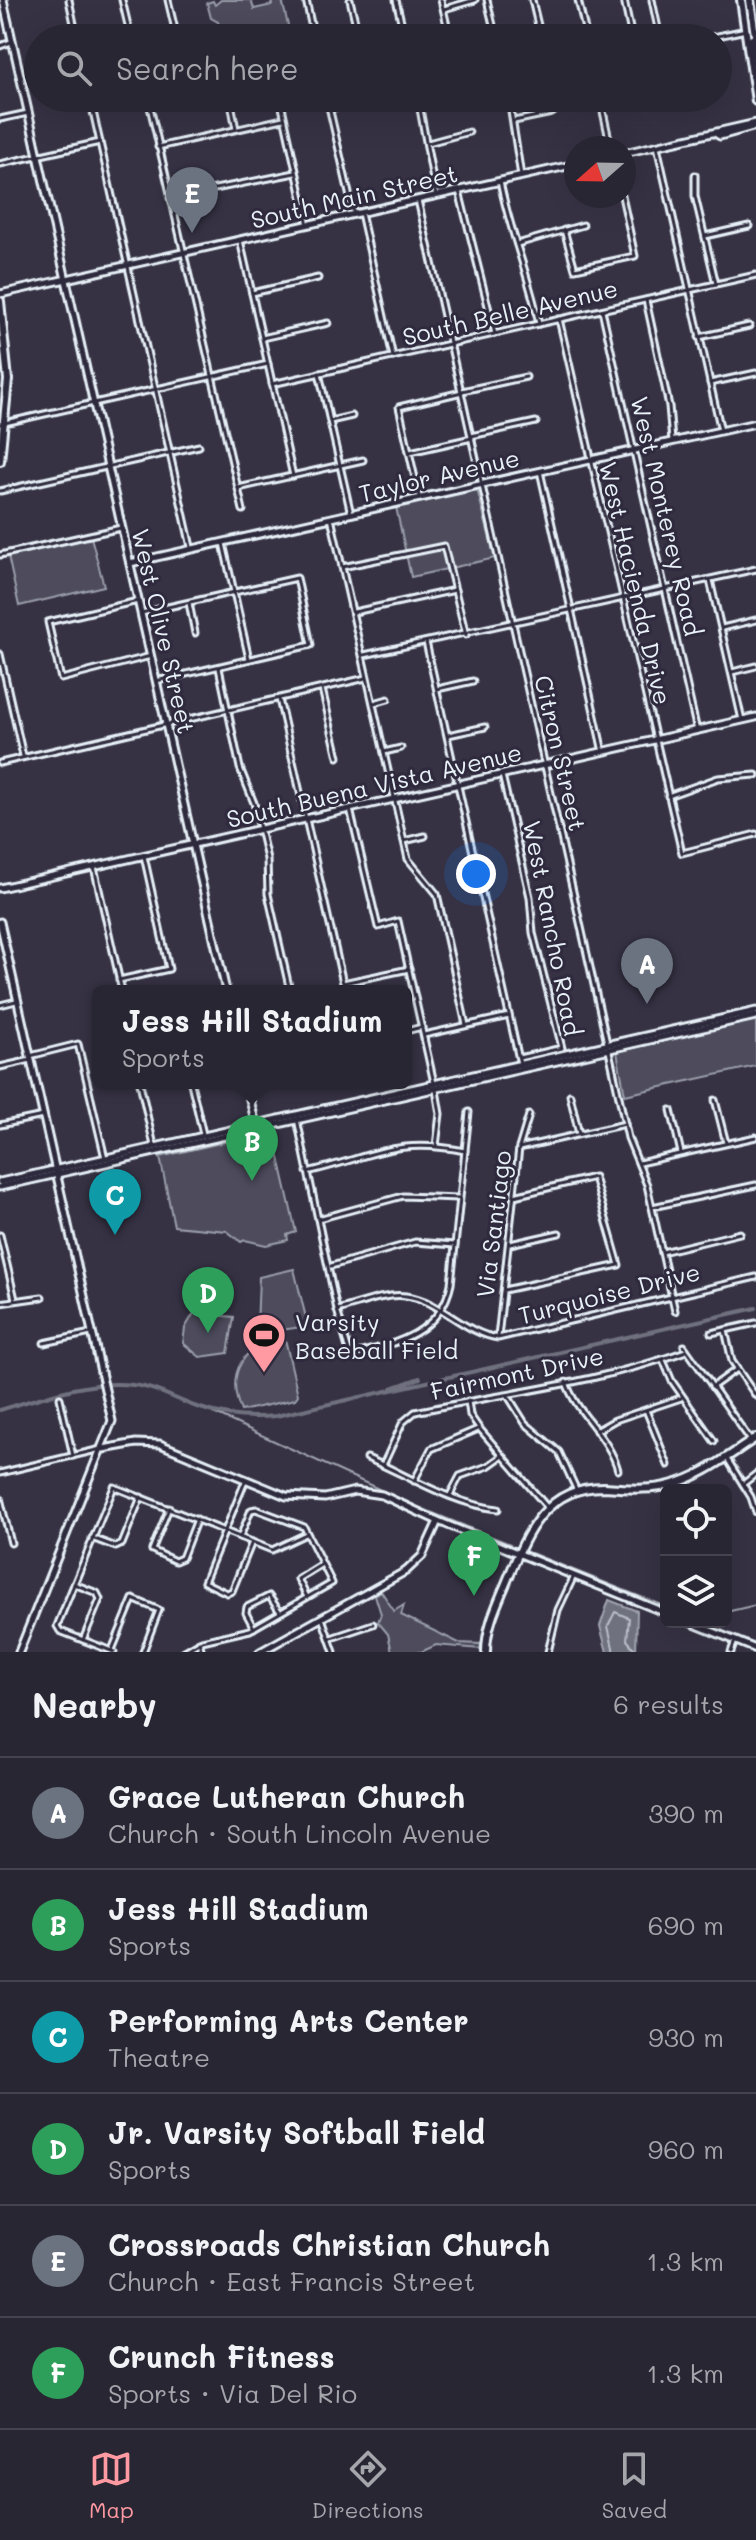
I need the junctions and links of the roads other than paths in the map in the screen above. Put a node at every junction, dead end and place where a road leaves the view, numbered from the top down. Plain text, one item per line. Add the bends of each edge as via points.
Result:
1 (3, 0) edge
2 (69, 0) edge
3 (122, 0) edge
4 (168, 0) edge
5 (306, 0) edge
6 (350, 0) edge
7 (396, 0) edge
8 (441, 0) edge
9 (475, 0) edge
10 (487, 0) edge
11 (532, 0) edge
12 (578, 0) edge
13 (624, 0) edge
14 (652, 0) edge
15 (741, 0) edge
16 (750, 0) edge
17 (444, 9) junction
18 (74, 24) edge
19 (128, 24) edge
20 (174, 24) edge
21 (311, 24) edge
22 (356, 24) edge
23 (402, 24) edge
24 (447, 24) edge
25 (493, 24) edge
26 (538, 24) edge
27 (584, 24) edge
28 (629, 24) edge
29 (657, 24) edge
30 (746, 30) junction
31 (732, 33) edge
32 (13, 41) junction
33 (756, 42) edge
34 (0, 46) edge
35 (756, 63) edge
36 (24, 90) edge
37 (756, 101) edge
38 (93, 112) edge
39 (151, 112) edge
40 (233, 112) edge
41 (283, 112) edge
42 (331, 112) edge
43 (421, 112) edge
44 (512, 112) edge
45 (548, 112) edge
46 (603, 112) edge
47 (29, 113) joint
48 (0, 119) edge
49 (284, 119) junction
50 (514, 121) junction
51 (756, 125) edge
52 (236, 129) junction
53 (469, 132) dead end
54 (608, 136) edge
55 (100, 142) junction
56 (428, 143) junction
57 (657, 146) junction
58 (158, 147) junction
59 (636, 150) edge
60 (38, 155) junction
61 (0, 164) edge
62 (564, 167) edge
63 (296, 173) junction
64 (695, 175) dead end
65 (521, 176) junction
66 (500, 181) junction
67 (459, 191) junction
68 (436, 196) junction
69 (170, 198) junction
70 (418, 200) junction
71 (625, 208) edge
72 (357, 214) junction
73 (308, 225) junction
74 (583, 225) dead end
75 (749, 226) dead end
76 (564, 230) junction
77 (705, 236) junction
78 (240, 240) junction
79 (517, 244) junction
80 (186, 252) junction
81 (128, 265) junction
82 (756, 275) edge
83 (318, 278) dead end
84 (66, 279) junction
85 (716, 284) junction
86 (689, 290) junction
87 (252, 293) junction
88 (0, 294) edge
89 (646, 300) junction
90 (0, 301) edge
91 (602, 310) junction
92 (559, 319) junction
93 (328, 323) dead end
94 (539, 324) junction
95 (749, 326) dead end
96 (495, 334) junction
97 (699, 337) junction
98 (262, 338) junction
99 (451, 344) junction
100 (4, 357) edge
101 (393, 357) junction
102 (268, 364) junction
103 (319, 373) junction
104 (756, 373) edge
105 (213, 376) junction
106 (526, 377) dead end
107 (710, 383) junction
108 (272, 384) junction
109 (156, 389) junction
110 (462, 391) junction
111 (94, 403) junction
112 (352, 416) dead end
113 (330, 421) junction
114 (536, 422) dead end
115 (3, 423) edge
116 (756, 423) edge
117 (721, 431) junction
118 (471, 437) junction
119 (672, 442) junction
120 (199, 446) dead end
121 (634, 450) junction
122 (170, 452) junction
123 (410, 452) junction
124 (363, 460) dead end
125 (590, 460) junction
126 (0, 461) edge
127 (108, 466) junction
128 (341, 466) junction
129 (540, 471) junction
130 (293, 476) junction
131 (482, 484) junction
132 (238, 488) junction
133 (0, 491) edge
134 (420, 498) junction
135 (243, 510) dead end
136 (351, 514) junction
137 (331, 518) junction
138 (122, 528) junction
139 (223, 543) junction
140 (192, 550) junction
141 (0, 555) edge
142 (130, 563) junction
143 (342, 567) junction
144 (756, 569) edge
145 (710, 580) junction
146 (456, 590) junction
147 (666, 590) junction
148 (236, 592) junction
149 (621, 600) junction
150 (138, 601) junction
151 (189, 603) junction
152 (571, 611) junction
153 (354, 612) junction
154 (141, 613) junction
155 (756, 620) edge
156 (513, 624) junction
157 (722, 628) junction
158 (195, 633) dead end
159 (466, 635) junction
160 (426, 642) junction
161 (0, 654) edge
162 (364, 655) junction
163 (151, 656) junction
164 (249, 659) junction
165 (756, 666) edge
166 (219, 667) junction
167 (732, 672) junction
168 (368, 678) junction
169 (156, 681) junction
170 (473, 681) dead end
171 (322, 689) junction
172 (437, 689) junction
173 (279, 699) junction
174 (388, 699) dead end
175 (374, 703) junction
176 (228, 712) junction
177 (756, 717) edge
178 (742, 720) junction
179 (166, 726) junction
180 (485, 727) dead end
181 (697, 731) junction
182 (448, 735) junction
183 (653, 741) junction
184 (401, 748) dead end
185 (384, 752) junction
186 (603, 752) junction
187 (24, 757) junction
188 (338, 757) dead end
189 (0, 763) edge
190 (545, 765) junction
191 (502, 775) junction
192 (756, 775) edge
193 (459, 785) junction
194 (668, 796) junction
195 (395, 799) junction
196 (350, 809) junction
197 (306, 819) junction
198 (260, 829) junction
199 (756, 834) edge
200 (425, 836) dead end
201 (404, 841) junction
202 (193, 845) junction
203 (144, 856) junction
204 (94, 867) junction
205 (0, 888) edge
206 (0, 922) edge
207 (409, 969) junction
208 (119, 980) junction
209 (120, 985) edge
210 (225, 985) edge
211 (289, 985) edge
212 (18, 1001) junction
213 (0, 1005) edge
214 (756, 1013) edge
215 (509, 1016) junction
216 (466, 1025) junction
217 (422, 1027) junction
218 (412, 1030) edge
219 (424, 1035) junction
220 (608, 1047) junction
221 (30, 1058) junction
222 (520, 1064) junction
223 (0, 1067) edge
224 (435, 1086) junction
225 (141, 1089) edge
226 (192, 1089) edge
227 (248, 1089) edge
228 (570, 1095) dead end
229 (715, 1100) dead end
230 (671, 1110) dead end
231 (469, 1112) dead end
232 (529, 1115) dead end
233 (43, 1116) junction
234 (296, 1118) junction
235 (625, 1124) junction
236 (0, 1125) edge
237 (257, 1127) junction
238 (579, 1134) junction
239 (756, 1137) edge
240 (204, 1139) junction
241 (726, 1144) junction
242 (436, 1146) junction
243 (154, 1147) junction
244 (519, 1148) junction
245 (465, 1151) junction
246 (681, 1154) junction
247 (105, 1158) junction
248 (639, 1163) junction
249 (56, 1172) junction
250 (307, 1172) junction
251 (0, 1185) edge
252 (756, 1185) edge
253 (514, 1196) junction
254 (460, 1199) junction
255 (652, 1207) junction
256 (318, 1219) junction
257 (559, 1233) dead end
258 (740, 1233) dead end
259 (0, 1235) edge
260 (510, 1244) junction
261 (455, 1245) junction
262 (662, 1252) junction
263 (331, 1266) junction
264 (756, 1277) edge
265 (504, 1290) junction
266 (672, 1296) junction
267 (42, 1297) dead end
268 (15, 1299) junction
269 (0, 1303) edge
270 (337, 1310) junction
271 (675, 1311) dead end
272 (440, 1312) junction
273 (756, 1323) edge
274 (725, 1330) junction
275 (92, 1333) junction
276 (711, 1333) dead end
277 (498, 1338) junction
278 (44, 1343) dead end
279 (684, 1346) dead end
280 (686, 1351) junction
281 (663, 1360) junction
282 (737, 1369) junction
283 (566, 1382) junction
284 (756, 1383) edge
285 (748, 1385) junction
286 (712, 1387) junction
287 (508, 1396) junction
288 (756, 1396) edge
289 (682, 1397) junction
290 (60, 1398) dead end
291 (468, 1401) junction
292 (646, 1410) junction
293 (479, 1428) junction
294 (596, 1431) junction
295 (753, 1440) edge
296 (714, 1441) dead end
297 (102, 1449) junction
298 (502, 1455) junction
299 (73, 1456) junction
300 (726, 1457) junction
301 (367, 1458) dead end
302 (383, 1465) junction
303 (668, 1465) dead end
304 (618, 1470) dead end
305 (0, 1473) edge
306 (756, 1474) edge
307 (246, 1479) junction
308 (414, 1481) junction
309 (743, 1484) junction
310 (577, 1491) junction
311 (450, 1495) junction
312 (141, 1497) junction
313 (0, 1498) edge
314 (547, 1507) junction
315 (169, 1508) junction
316 (498, 1509) dead end
317 (756, 1512) edge
318 (197, 1519) junction
319 (438, 1521) junction
320 (224, 1530) junction
321 (306, 1534) junction
322 (240, 1537) junction
323 (92, 1538) junction
324 (252, 1542) junction
325 (11, 1543) dead end
326 (518, 1553) junction
327 (322, 1564) junction
328 (574, 1576) junction
329 (74, 1584) junction
330 (307, 1598) junction
331 (660, 1611) edge
332 (280, 1613) junction
333 (322, 1618) junction
334 (373, 1624) dead end
335 (254, 1628) junction
336 (704, 1628) edge
337 (331, 1638) junction
338 (83, 1640) junction
339 (735, 1641) junction
340 (199, 1642) junction
341 (756, 1649) edge
342 (19, 1652) edge
343 (112, 1652) edge
344 (143, 1652) edge
345 (183, 1652) edge
346 (202, 1652) edge
347 (260, 1652) edge
348 (334, 1652) edge
349 (486, 1652) edge
350 (548, 1652) edge
351 (731, 1652) edge

1 - 32 street, West Olive Street
2 - 18 street
3 - 19 street
4 - 20 street
5 - 21 street
6 - 22 street
7 - 23 street
8 - 17 street
9 - 17 street
10 - 25 street
11 - 26 street
12 - 27 street
13 - 28 street
14 - 29 street
15 - 30 main road
16 - 33 main road
17 - 24 street
30 - 31 street
30 - 35 main road
30 - 37 main road
32 - 34 street
32 - 36 street, West Olive Street
38 - 55 street
39 - 58 street
40 - 52 street
41 - 49 street
42 - 72 street
43 - 56 street
44 - 50 street
45 - 50 street
46 - 54 street
47 - 48 street
47 - 60 street, West Olive Street
49 - 52 street
49 - 63 street
50 - 65 street
51 - 57 street
52 - 58 street
53 - 56 street
55 - 60 street
55 - 81 street
56 - 68 street
57 - 59 street
57 - 86 street
58 - 69 street
60 - 61 street
60 - 84 street, West Olive Street
62 - 65 street, South Main Street
63 - 69 street
63 - 73 street
64 - 77 street
65 - 66 street, South Main Street
66 - 67 street, South Main Street
66 - 79 street
67 - 68 street, South Main Street
67 - 96 street
68 - 70 street, South Main Street
69 - 80 street
70 - 72 street, South Main Street
70 - 99 street, Citron Street
71 - 76 street via 635,256 575,269
72 - 73 street, South Main Street
72 - 101 street
73 - 78 street, South Main Street
74 - 76 street
75 - 77 street
76 - 79 street
77 - 85 street
78 - 80 street, South Main Street
78 - 87 street
79 - 94 street
80 - 81 street, South Main Street
80 - 105 street
81 - 84 street, South Main Street
81 - 109 street
82 - 85 street, South Belle Avenue
83 - 87 street
84 - 88 street, South Main Street
84 - 111 street, West Olive Street
85 - 86 street, South Belle Avenue
86 - 89 street, South Belle Avenue
86 - 97 street
87 - 98 street
89 - 91 street, South Belle Avenue
89 - 119 street
90 - 100 main road
91 - 92 street, South Belle Avenue
91 - 121 street, West Monterey Road
92 - 94 street, South Belle Avenue
92 - 125 street, West Hacienda Drive
93 - 98 street
94 - 96 street, South Belle Avenue
95 - 97 street
96 - 99 street, South Belle Avenue
97 - 107 street
98 - 102 street
99 - 101 street, South Belle Avenue
99 - 110 street, Citron Street
100 - 115 main road
101 - 103 street, South Belle Avenue
102 - 105 street
102 - 108 street
103 - 108 street, South Belle Avenue
103 - 113 street
104 - 107 street
105 - 109 street
105 - 132 street
106 - 110 street
107 - 117 street
108 - 130 street
109 - 111 street
109 - 122 street
110 - 118 street, Citron Street
110 - 123 street via 399,407
111 - 115 street
111 - 127 street, West Olive Street
112 - 113 street
113 - 128 street
114 - 118 street
115 - 126 main road
116 - 117 street, Taylor Avenue
117 - 119 street, Taylor Avenue
118 - 123 street
118 - 131 street, Citron Street
119 - 121 street, Taylor Avenue
120 - 122 street
121 - 125 street, Taylor Avenue
121 - 147 street, West Monterey Road
122 - 127 street
122 - 140 street
123 - 134 street
124 - 128 street
125 - 129 street, Taylor Avenue
125 - 149 street, West Hacienda Drive
127 - 133 street
127 - 138 street, West Olive Street
128 - 130 street
128 - 136 street
129 - 131 street, Taylor Avenue
129 - 152 street
130 - 132 street
131 - 134 street, Taylor Avenue
131 - 156 street, Citron Street
132 - 135 street
134 - 136 street, Taylor Avenue
136 - 137 street, Taylor Avenue
137 - 139 street, Taylor Avenue
137 - 143 street
138 - 141 street
138 - 142 street, West Olive Street
139 - 140 street, Taylor Avenue
139 - 148 street
140 - 142 street, Taylor Avenue
142 - 150 street, West Olive Street
143 - 146 street via 444,546
143 - 153 street
144 - 145 street
145 - 147 street
145 - 157 street
146 - 153 street
146 - 159 street
147 - 149 street
147 - 181 street, West Monterey Road
148 - 151 street
148 - 164 street
148 - 164 street via 297,578 311,645
149 - 152 street
149 - 183 street, West Hacienda Drive
150 - 154 street, West Olive Street
150 - 163 street via 48,622 61,679
151 - 154 street
151 - 158 street
152 - 156 street
152 - 186 street
153 - 162 street
154 - 163 street, West Olive Street
155 - 157 street
156 - 159 street
156 - 190 street, Citron Street
157 - 167 street
159 - 160 street
160 - 162 street
160 - 172 street
161 - 187 street
162 - 168 street
163 - 169 street, West Olive Street
164 - 166 street
165 - 167 street
166 - 169 street
166 - 176 street
167 - 178 street
168 - 171 street
168 - 175 street
169 - 179 street, West Olive Street
170 - 172 street
171 - 173 street
171 - 188 street
172 - 182 street
173 - 176 street
173 - 197 street
174 - 175 street
175 - 185 street
176 - 179 street
176 - 198 street
177 - 178 street, South Buena Vista Avenue
178 - 181 street, South Buena Vista Avenue
179 - 187 street
179 - 202 street, West Olive Street
180 - 182 street
181 - 183 street, South Buena Vista Avenue
182 - 193 street
183 - 186 street, South Buena Vista Avenue
183 - 194 street, West Hacienda Drive
184 - 185 street
185 - 195 street
186 - 190 street, South Buena Vista Avenue
187 - 189 street
190 - 191 street, South Buena Vista Avenue
190 - 220 street, Citron Street
191 - 193 street, South Buena Vista Avenue
191 - 222 street, West Rancho Road via 562,1048
192 - 194 street via 718,778
193 - 195 street, South Buena Vista Avenue
193 - 215 street
194 - 199 street, West Hacienda Drive via 682,853
195 - 196 street, South Buena Vista Avenue
195 - 201 street
196 - 197 street, South Buena Vista Avenue
196 - 207 street via 378,927 398,921
197 - 198 street, South Buena Vista Avenue
197 - 207 street via 343,983
198 - 202 street, South Buena Vista Avenue
198 - 211 street
200 - 201 street
201 - 216 street via 408,859 437,894
202 - 203 street, South Buena Vista Avenue
202 - 210 street, West Olive Street
203 - 204 street, South Buena Vista Avenue
203 - 208 street via 169,969
204 - 205 street, South Buena Vista Avenue
204 - 208 street
206 - 212 street
207 - 217 street
208 - 209 street
212 - 213 street
212 - 221 street
214 - 220 street
215 - 216 street
215 - 222 street
216 - 219 street
217 - 218 street
217 - 219 street
219 - 224 street
220 - 222 street
220 - 235 street, Citron Street
221 - 223 street
221 - 233 street
221 - 247 street via 78,1044
222 - 224 street
224 - 234 street
224 - 242 street via 440,1114
225 - 243 street
226 - 240 street
227 - 237 street
228 - 238 street
229 - 241 street
230 - 246 street
231 - 245 street
232 - 244 street, Via Santiago
233 - 236 street
233 - 249 street
234 - 237 street
234 - 250 street
235 - 238 street
235 - 248 street, Citron Street
237 - 240 street
238 - 244 street
239 - 241 street
240 - 243 street
240 - 249 street
241 - 246 street
242 - 245 street
242 - 250 street via 389,1148
243 - 247 street
244 - 253 street, Via Santiago
245 - 254 street
246 - 248 street
247 - 249 street
248 - 255 street, Citron Street
249 - 251 street
249 - 275 street
250 - 256 street
252 - 255 street
253 - 260 street, Via Santiago
253 - 265 street via 594,1177 619,1265
254 - 256 street via 403,1196
254 - 261 street
255 - 262 street, Citron Street
256 - 263 street
257 - 260 street
258 - 262 street
259 - 268 street
260 - 265 street, Via Santiago
261 - 263 street via 415,1242
261 - 272 street via 449,1291
262 - 266 street, Citron Street
263 - 270 street
264 - 266 street, Turquoise Drive
265 - 277 street, Via Santiago
266 - 271 street, Citron Street
266 - 277 street, Turquoise Drive
267 - 268 street
268 - 269 street
270 - 272 street, Turquoise Drive via 403,1295
270 - 272 street via 350,1355 412,1337
272 - 277 street, Turquoise Drive via 482,1336
273 - 274 street
274 - 276 street
274 - 282 street
275 - 278 street
275 - 297 street via 112,1421
279 - 280 street
280 - 281 street, Fairmont Drive
280 - 286 street
281 - 283 street, Fairmont Drive
281 - 289 street
282 - 285 street
282 - 286 street
283 - 287 street, Fairmont Drive
283 - 294 street
284 - 285 street
285 - 288 street
286 - 295 street
287 - 291 street, Fairmont Drive
287 - 310 street via 518,1414 559,1452
289 - 292 street
289 - 296 street
290 - 299 street
291 - 293 street
291 - 302 street, Fairmont Drive via 409,1416
292 - 294 street
292 - 303 street
293 - 298 street
293 - 308 street via 431,1449
294 - 304 street
295 - 300 main road
297 - 299 street
297 - 307 street via 160,1444
297 - 342 street
298 - 311 street via 460,1476
298 - 314 street
299 - 305 street
300 - 309 street
300 - 310 main road via 672,1485
301 - 302 street
302 - 308 street
306 - 309 street
307 - 319 street via 299,1497 355,1491 382,1495
307 - 320 street
308 - 311 street
309 - 317 street
310 - 314 main road
311 - 316 street
312 - 315 street
312 - 323 street via 122,1544 116,1547
312 - 323 street via 114,1487
313 - 325 street
314 - 326 main road
315 - 318 street
315 - 318 street via 152,1550 157,1554 175,1561 182,1558
318 - 320 street
319 - 326 street
319 - 333 street via 414,1565
320 - 322 street
320 - 324 street via 204,1582 227,1593
321 - 322 street via 304,1527 256,1509
321 - 324 street via 275,1550
321 - 327 street
322 - 324 street
323 - 329 street
326 - 328 street
326 - 349 main road via 489,1625
327 - 330 street via 298,1579
327 - 330 street via 332,1583
328 - 331 street
328 - 350 street via 558,1610
329 - 338 street via 100,1599
329 - 338 street via 57,1629
330 - 332 street
332 - 335 street
332 - 335 street via 269,1596 247,1607
333 - 337 street
333 - 347 street
334 - 337 street
335 - 340 street
336 - 339 street
337 - 348 street
338 - 343 street
339 - 341 street
339 - 351 street
340 - 345 street
340 - 346 street
343 - 344 street via 133,1599 159,1610

